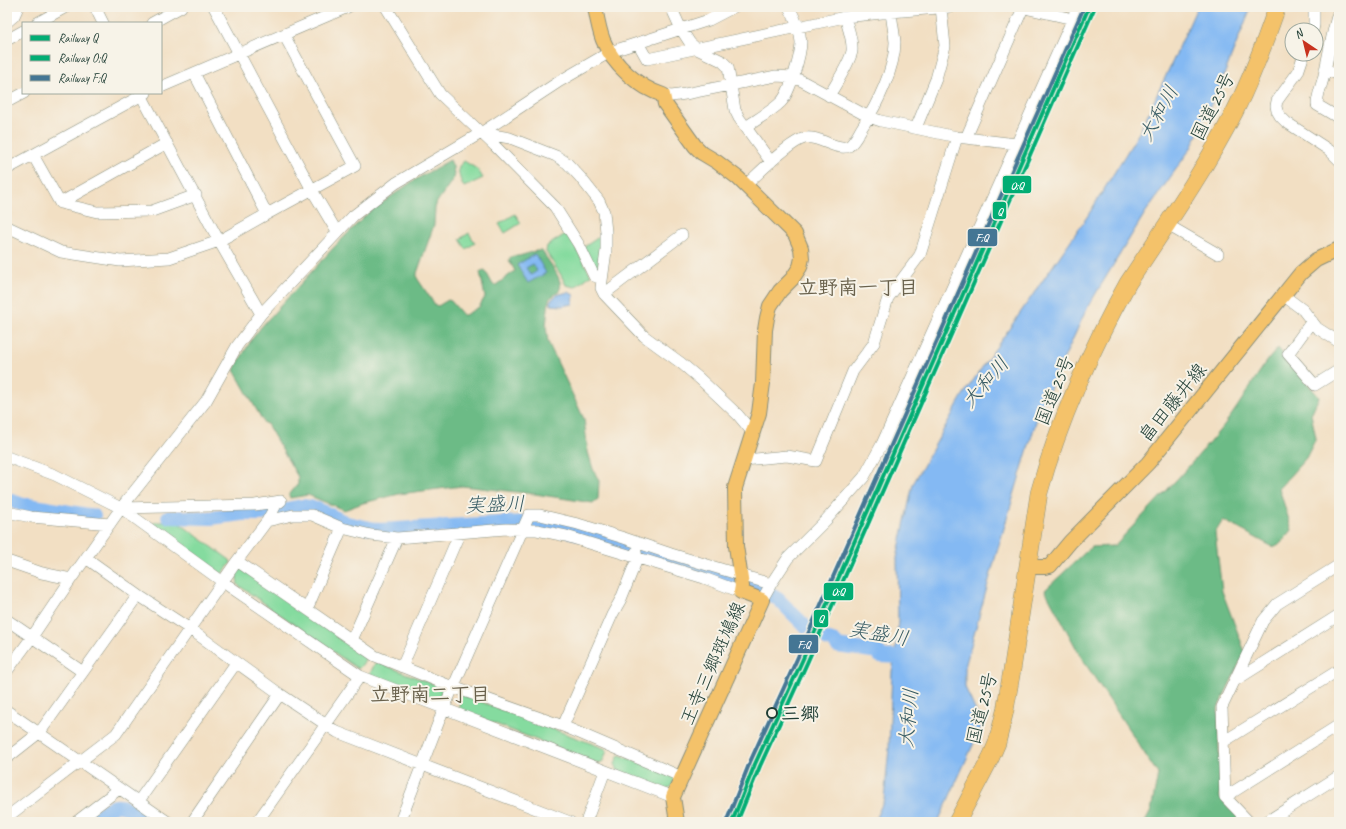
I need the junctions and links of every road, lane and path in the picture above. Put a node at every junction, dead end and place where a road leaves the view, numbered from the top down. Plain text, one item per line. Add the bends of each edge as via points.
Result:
1 (18, 7) edge
2 (66, 7) edge
3 (95, 7) edge
4 (181, 7) edge
5 (214, 7) edge
6 (348, 7) edge
7 (386, 7) edge
8 (595, 7) edge
9 (670, 7) edge
10 (734, 7) edge
11 (789, 7) edge
12 (944, 7) edge
13 (1022, 7) edge
14 (1078, 7) edge
15 (1277, 7) edge
16 (1314, 7) edge
17 (890, 9) edge
18 (1046, 9) edge
19 (1339, 10) edge
20 (845, 17) junction
21 (1073, 19) junction
22 (7, 22) edge
23 (39, 22) edge
24 (102, 22) edge
25 (154, 22) edge
26 (1314, 22) edge
27 (798, 27) junction
28 (681, 29) junction
29 (22, 32) edge
30 (284, 35) junction
31 (7, 40) edge
32 (638, 43) junction
33 (697, 48) junction
34 (610, 52) junction
35 (239, 54) junction
36 (1301, 62) edge
37 (1325, 69) junction
38 (194, 73) junction
39 (1339, 75) edge
40 (793, 77) junction
41 (731, 84) junction
42 (162, 87) edge
43 (22, 94) edge
44 (143, 94) edge
45 (663, 95) junction
46 (829, 96) junction
47 (7, 102) edge
48 (869, 117) junction
49 (1339, 118) edge
50 (746, 127) junction
51 (916, 128) junction
52 (481, 133) junction
53 (962, 137) junction
54 (167, 143) junction
55 (1016, 144) junction
56 (33, 156) junction
57 (1339, 160) edge
58 (771, 162) junction
59 (7, 169) edge
60 (746, 185) junction
61 (312, 190) junction
62 (196, 195) junction
63 (60, 203) junction
64 (267, 214) junction
65 (1166, 224) junction
66 (8, 227) edge
67 (337, 232) junction
68 (682, 235) dead end
69 (219, 241) junction
70 (1339, 249) edge
71 (1218, 254) dead end
72 (602, 279) junction
73 (604, 294) junction
74 (1283, 295) junction
75 (261, 314) junction
76 (1312, 321) junction
77 (1339, 342) edge
78 (1339, 370) edge
79 (753, 433) junction
80 (7, 456) edge
81 (744, 460) junction
82 (121, 508) junction
83 (7, 512) edge
84 (268, 519) junction
85 (110, 524) junction
86 (342, 528) junction
87 (525, 528) junction
88 (460, 532) junction
89 (397, 538) junction
90 (637, 552) junction
91 (86, 558) junction
92 (7, 561) edge
93 (236, 561) junction
94 (1339, 565) edge
95 (1028, 568) junction
96 (71, 579) junction
97 (223, 582) junction
98 (741, 583) junction
99 (766, 592) junction
100 (138, 596) junction
101 (307, 609) junction
102 (1339, 615) edge
103 (7, 620) edge
104 (190, 630) junction
105 (32, 637) junction
106 (352, 640) junction
107 (236, 663) junction
108 (402, 667) junction
109 (1339, 670) edge
110 (7, 671) edge
111 (83, 672) junction
112 (360, 676) junction
113 (1235, 680) junction
114 (453, 687) junction
115 (280, 694) junction
116 (444, 708) junction
117 (7, 711) edge
118 (325, 725) junction
119 (1339, 725) edge
120 (563, 726) junction
121 (40, 732) junction
122 (1223, 742) junction
123 (7, 758) edge
124 (80, 761) junction
125 (422, 765) junction
126 (605, 771) junction
127 (1339, 776) edge
128 (682, 777) junction
129 (119, 789) junction
130 (673, 797) junction
131 (1225, 797) junction
132 (138, 802) junction
133 (7, 817) edge
134 (76, 822) edge
135 (168, 822) edge
136 (192, 822) edge
137 (257, 822) edge
138 (400, 822) edge
139 (570, 822) edge
140 (586, 822) edge
141 (677, 822) edge
142 (958, 822) edge
143 (1249, 822) edge
144 (1266, 822) edge

1 - 22 street via 14,16
2 - 23 street
3 - 24 street
4 - 25 street
5 - 35 street
6 - 30 street
7 - 52 street via 440,94
8 - 34 main road via 603,40
9 - 28 street
10 - 28 street via 709,20
11 - 27 street
12 - 17 street
12 - 51 street via 945,46 936,79
13 - 18 street
13 - 53 street
14 - 21 street
15 - 65 highway, 国道25号 via 1254,70 1234,112
16 - 26 street
17 - 20 street
17 - 48 street via 895,43 889,75
18 - 21 street
19 - 37 street
20 - 27 street
20 - 46 street via 852,51
21 - 55 street
27 - 33 street
27 - 40 street via 801,42
28 - 32 street
28 - 33 street via 690,43
29 - 31 street
30 - 35 street
30 - 61 street via 355,166
32 - 33 street via 647,60
32 - 34 street
33 - 41 street via 728,67
34 - 45 main road via 620,66 640,84
34 - 52 street via 560,81
35 - 38 street
35 - 61 street
36 - 57 street via 1298,72 1277,101 1277,111 1286,122 1329,150
37 - 39 street
37 - 49 street via 1317,105
38 - 42 street
38 - 64 street
40 - 41 street via 776,76
40 - 46 street
40 - 50 street via 781,102
41 - 45 street via 685,94
41 - 50 street via 736,110
43 - 47 street
44 - 54 street
44 - 56 street
45 - 60 main road, 王寺三郷斑鳩線 via 665,104 695,146
46 - 48 street
48 - 51 street via 881,122
48 - 58 street via 850,145 839,147 805,138 788,147
50 - 58 street
51 - 53 street
52 - 67 street via 396,183 352,216
52 - 72 street via 555,207 579,245 594,276
52 - 72 street via 510,138 556,156 580,177 599,201 604,212 606,251
53 - 55 street
53 - 81 street via 920,254 888,298 874,343 853,371 816,461 787,456
54 - 62 street
54 - 63 street
55 - 99 street via 882,444 864,477 788,558
56 - 59 street
56 - 63 street
58 - 60 street
60 - 79 main road, 王寺三郷斑鳩線 via 795,234 802,258 800,267 792,279 770,306 765,330 759,413
61 - 64 street
61 - 67 street
62 - 63 street via 152,212 97,212
62 - 69 street
64 - 69 street
65 - 71 street
65 - 95 highway, 国道25号 via 1128,283 1108,320 1066,414 1039,493
66 - 69 street via 61,252 120,261 169,258
67 - 75 street
68 - 73 street
69 - 75 street
70 - 74 main road, 畠田藤井線 via 1306,268
72 - 73 street via 601,288
73 - 79 street via 644,336 700,379
74 - 76 street via 1303,310
74 - 95 main road, 畠田藤井線 via 1148,463 1070,542 1050,566
75 - 82 street via 237,346 206,401
76 - 77 street
76 - 78 street via 1288,354 1315,385
79 - 81 main road, 王寺三郷斑鳩線
80 - 82 street via 55,475
81 - 98 main road, 王寺三郷斑鳩線 via 736,488 736,546
82 - 84 street via 255,505 281,501
82 - 85 street
82 - 97 street
83 - 85 street via 31,517
84 - 86 street via 312,515
84 - 93 street
85 - 91 street
86 - 89 street
86 - 101 street
87 - 88 street
87 - 90 street
87 - 90 street via 529,515 571,522 624,538
87 - 114 street
88 - 89 street
88 - 108 street
89 - 106 street
90 - 98 street
90 - 98 street via 704,578
90 - 120 street via 621,599
91 - 96 street
91 - 100 street
92 - 96 street via 42,573
93 - 97 street
93 - 101 street
94 - 113 street via 1277,604 1263,621
95 - 142 highway, 国道25号 via 1005,711 997,743
96 - 105 street
97 - 104 street
97 - 112 street
98 - 99 main road, 王寺三郷斑鳩線
99 - 128 main road, 王寺三郷斑鳩線
100 - 104 street
100 - 111 street
101 - 106 street
102 - 113 street
103 - 105 street
104 - 107 street
104 - 124 street via 116,734
105 - 110 street
105 - 111 street
106 - 108 street via 375,656
107 - 115 street
107 - 132 street
108 - 114 street
109 - 122 street
111 - 121 street
112 - 116 street
112 - 118 street
113 - 122 street via 1222,707
114 - 116 street
114 - 120 street
115 - 118 street
115 - 136 street
116 - 125 street
116 - 126 street
117 - 121 street
118 - 125 street
118 - 137 street
119 - 131 street
120 - 128 street
121 - 123 street
121 - 124 street
122 - 131 street
124 - 129 street
124 - 133 street
125 - 138 street
125 - 139 street
126 - 130 street
126 - 140 street
127 - 144 street
128 - 130 main road, 王寺三郷斑鳩線
129 - 132 street
129 - 134 street
130 - 141 main road
131 - 143 street
132 - 135 street

